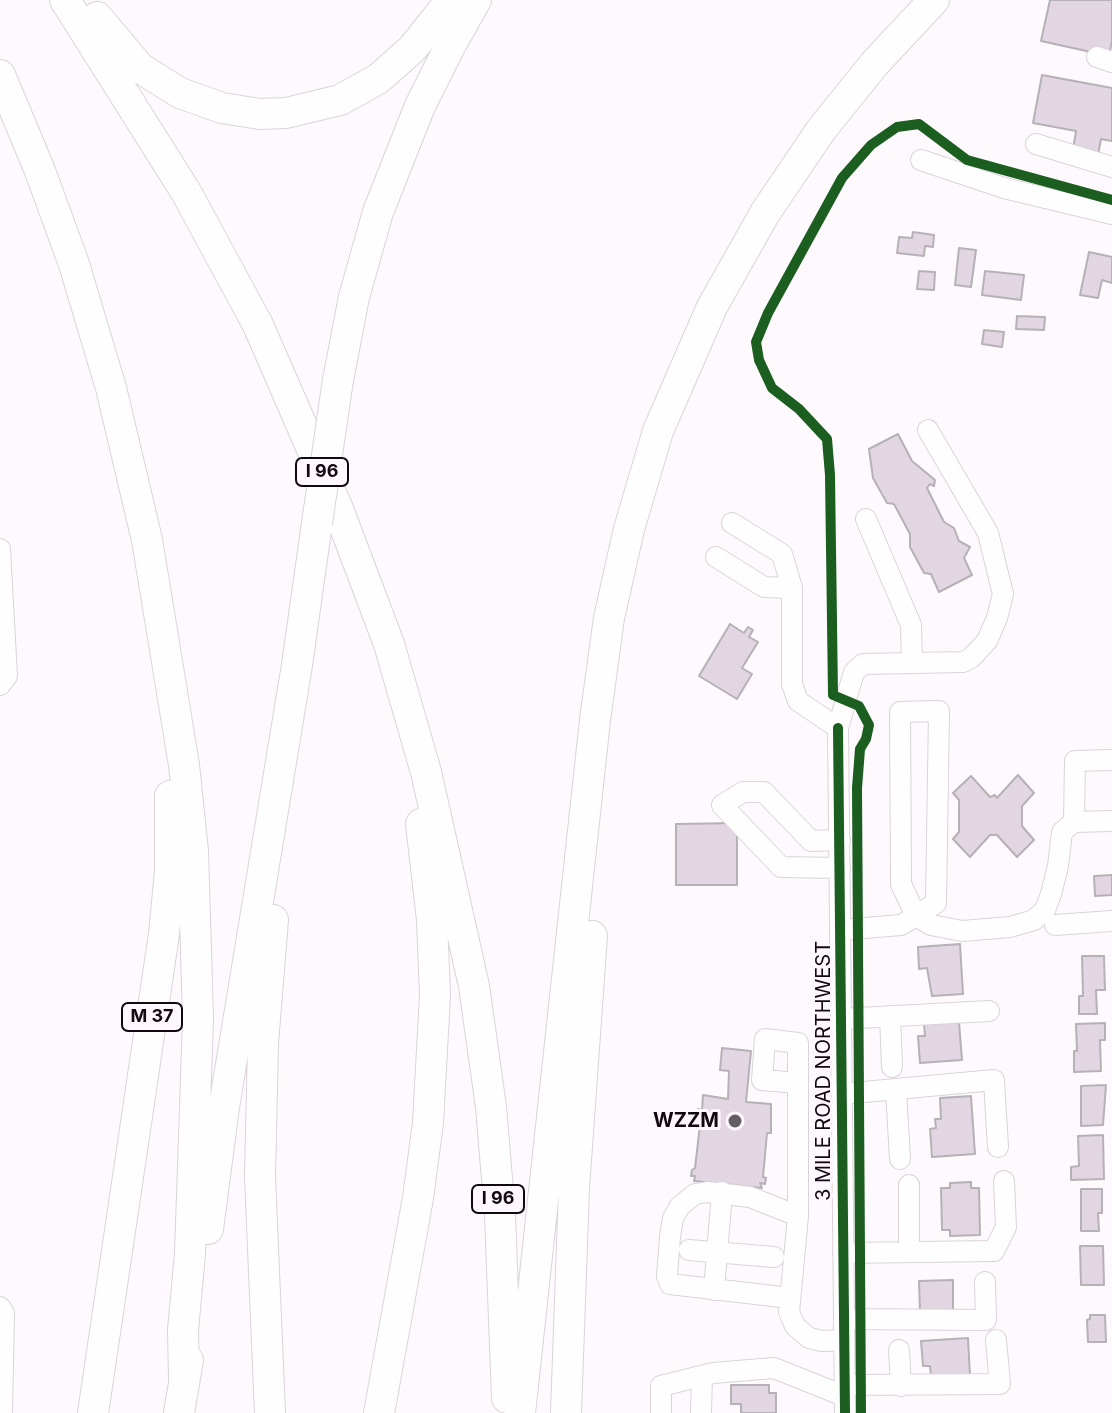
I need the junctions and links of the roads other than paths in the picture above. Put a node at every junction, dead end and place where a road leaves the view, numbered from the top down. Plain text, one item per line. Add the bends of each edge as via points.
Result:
1 (65, 0) edge
2 (84, 0) edge
3 (451, 0) edge
4 (476, 0) edge
5 (934, 0) edge
6 (0, 75) edge
7 (1036, 144) dead end
8 (921, 160) dead end
9 (1112, 167) edge
10 (1112, 214) edge
11 (928, 430) dead end
12 (866, 519) dead end
13 (732, 523) dead end
14 (0, 549) edge
15 (716, 557) dead end
16 (792, 588) junction
17 (160, 618) junction
18 (609, 618) junction
19 (389, 644) junction
20 (912, 662) junction
21 (0, 685) edge
22 (838, 728) junction
23 (1112, 760) edge
24 (279, 774) junction
25 (1112, 821) edge
26 (1074, 822) junction
27 (840, 840) junction
28 (840, 868) junction
29 (916, 916) junction
30 (1112, 921) edge
31 (1055, 925) dead end
32 (840, 930) junction
33 (989, 1011) dead end
34 (890, 1016) junction
35 (841, 1019) junction
36 (892, 1067) dead end
37 (798, 1083) dead end
38 (896, 1090) junction
39 (842, 1094) junction
40 (998, 1147) dead end
41 (900, 1159) dead end
42 (1004, 1181) dead end
43 (909, 1185) dead end
44 (722, 1192) junction
45 (798, 1216) junction
46 (689, 1250) dead end
47 (717, 1252) junction
48 (909, 1252) junction
49 (843, 1253) junction
50 (774, 1257) dead end
51 (985, 1282) dead end
52 (714, 1290) junction
53 (790, 1298) junction
54 (0, 1307) edge
55 (844, 1330) junction
56 (996, 1340) dead end
57 (899, 1350) dead end
58 (702, 1376) junction
59 (184, 1378) junction
60 (901, 1386) junction
61 (844, 1398) edge
62 (2, 1413) edge
63 (93, 1413) edge
64 (179, 1413) edge
65 (270, 1413) edge
66 (379, 1413) edge
67 (507, 1413) edge
68 (520, 1413) edge
69 (566, 1413) edge
70 (661, 1413) edge
71 (701, 1413) edge

1 - 19 highway, I 96 via 186,192 258,325 338,509
2 - 3 highway via 112,38 161,83 202,103 260,114 304,110 364,88 412,49
4 - 24 highway, bridge via 420,106 378,212 354,297
5 - 18 highway via 821,130 765,213 712,307 658,431
6 - 17 highway via 92,319 131,468
7 - 9 street
8 - 10 street via 1004,188
11 - 20 street, 3 MILE ROAD NORTHWEST via 988,533 1003,594 987,641 971,658
12 - 20 street via 911,625
13 - 16 street via 782,554
14 - 21 street via 7,676
15 - 16 street via 764,587
16 - 22 street via 792,684 798,701
17 - 59 highway via 184,765 197,952 196,1120
17 - 63 highway, M 37 via 170,871
18 - 68 highway
18 - 69 highway via 610,709 574,1188
19 - 66 highway via 425,850 435,995 422,1168
19 - 67 highway, I 96 via 426,772 474,986 500,1215
20 - 22 street, 3 MILE ROAD NORTHWEST via 863,664 854,672
22 - 27 street, 3 MILE ROAD NORTHWEST
23 - 26 street via 1075,761
24 - 59 highway
24 - 65 highway via 281,821 264,1030 260,1177
25 - 26 street
26 - 29 street via 1062,832 1051,894 1034,920 962,931
27 - 28 street, 3 MILE ROAD NORTHWEST
27 - 28 street via 811,841 764,792 743,792 722,805 781,867
28 - 32 street, 3 MILE ROAD NORTHWEST
29 - 29 street via 936,903 939,711 900,712 899,859 901,884
29 - 32 street via 892,928
30 - 31 street
32 - 35 street, 3 MILE ROAD NORTHWEST
33 - 34 street
34 - 35 street
34 - 36 street
35 - 39 street, 3 MILE ROAD NORTHWEST
37 - 45 street
38 - 39 street
38 - 40 street via 994,1080
38 - 41 street
39 - 49 street, 3 MILE ROAD NORTHWEST
42 - 48 street via 1006,1227 994,1251
43 - 48 street
44 - 45 street
44 - 47 street
44 - 52 street via 687,1199 673,1218 670,1237 670,1284
45 - 53 street
46 - 47 street
47 - 50 street
47 - 52 street
48 - 49 street
49 - 55 street, 3 MILE ROAD NORTHWEST
51 - 55 street via 986,1320
52 - 53 street
53 - 55 street via 789,1312 800,1332 816,1340
54 - 62 street
55 - 61 street, 3 MILE ROAD NORTHWEST
56 - 60 street via 1000,1384
57 - 60 street
58 - 61 street via 774,1368
58 - 70 street via 661,1386
58 - 71 street
59 - 64 highway
60 - 61 street

